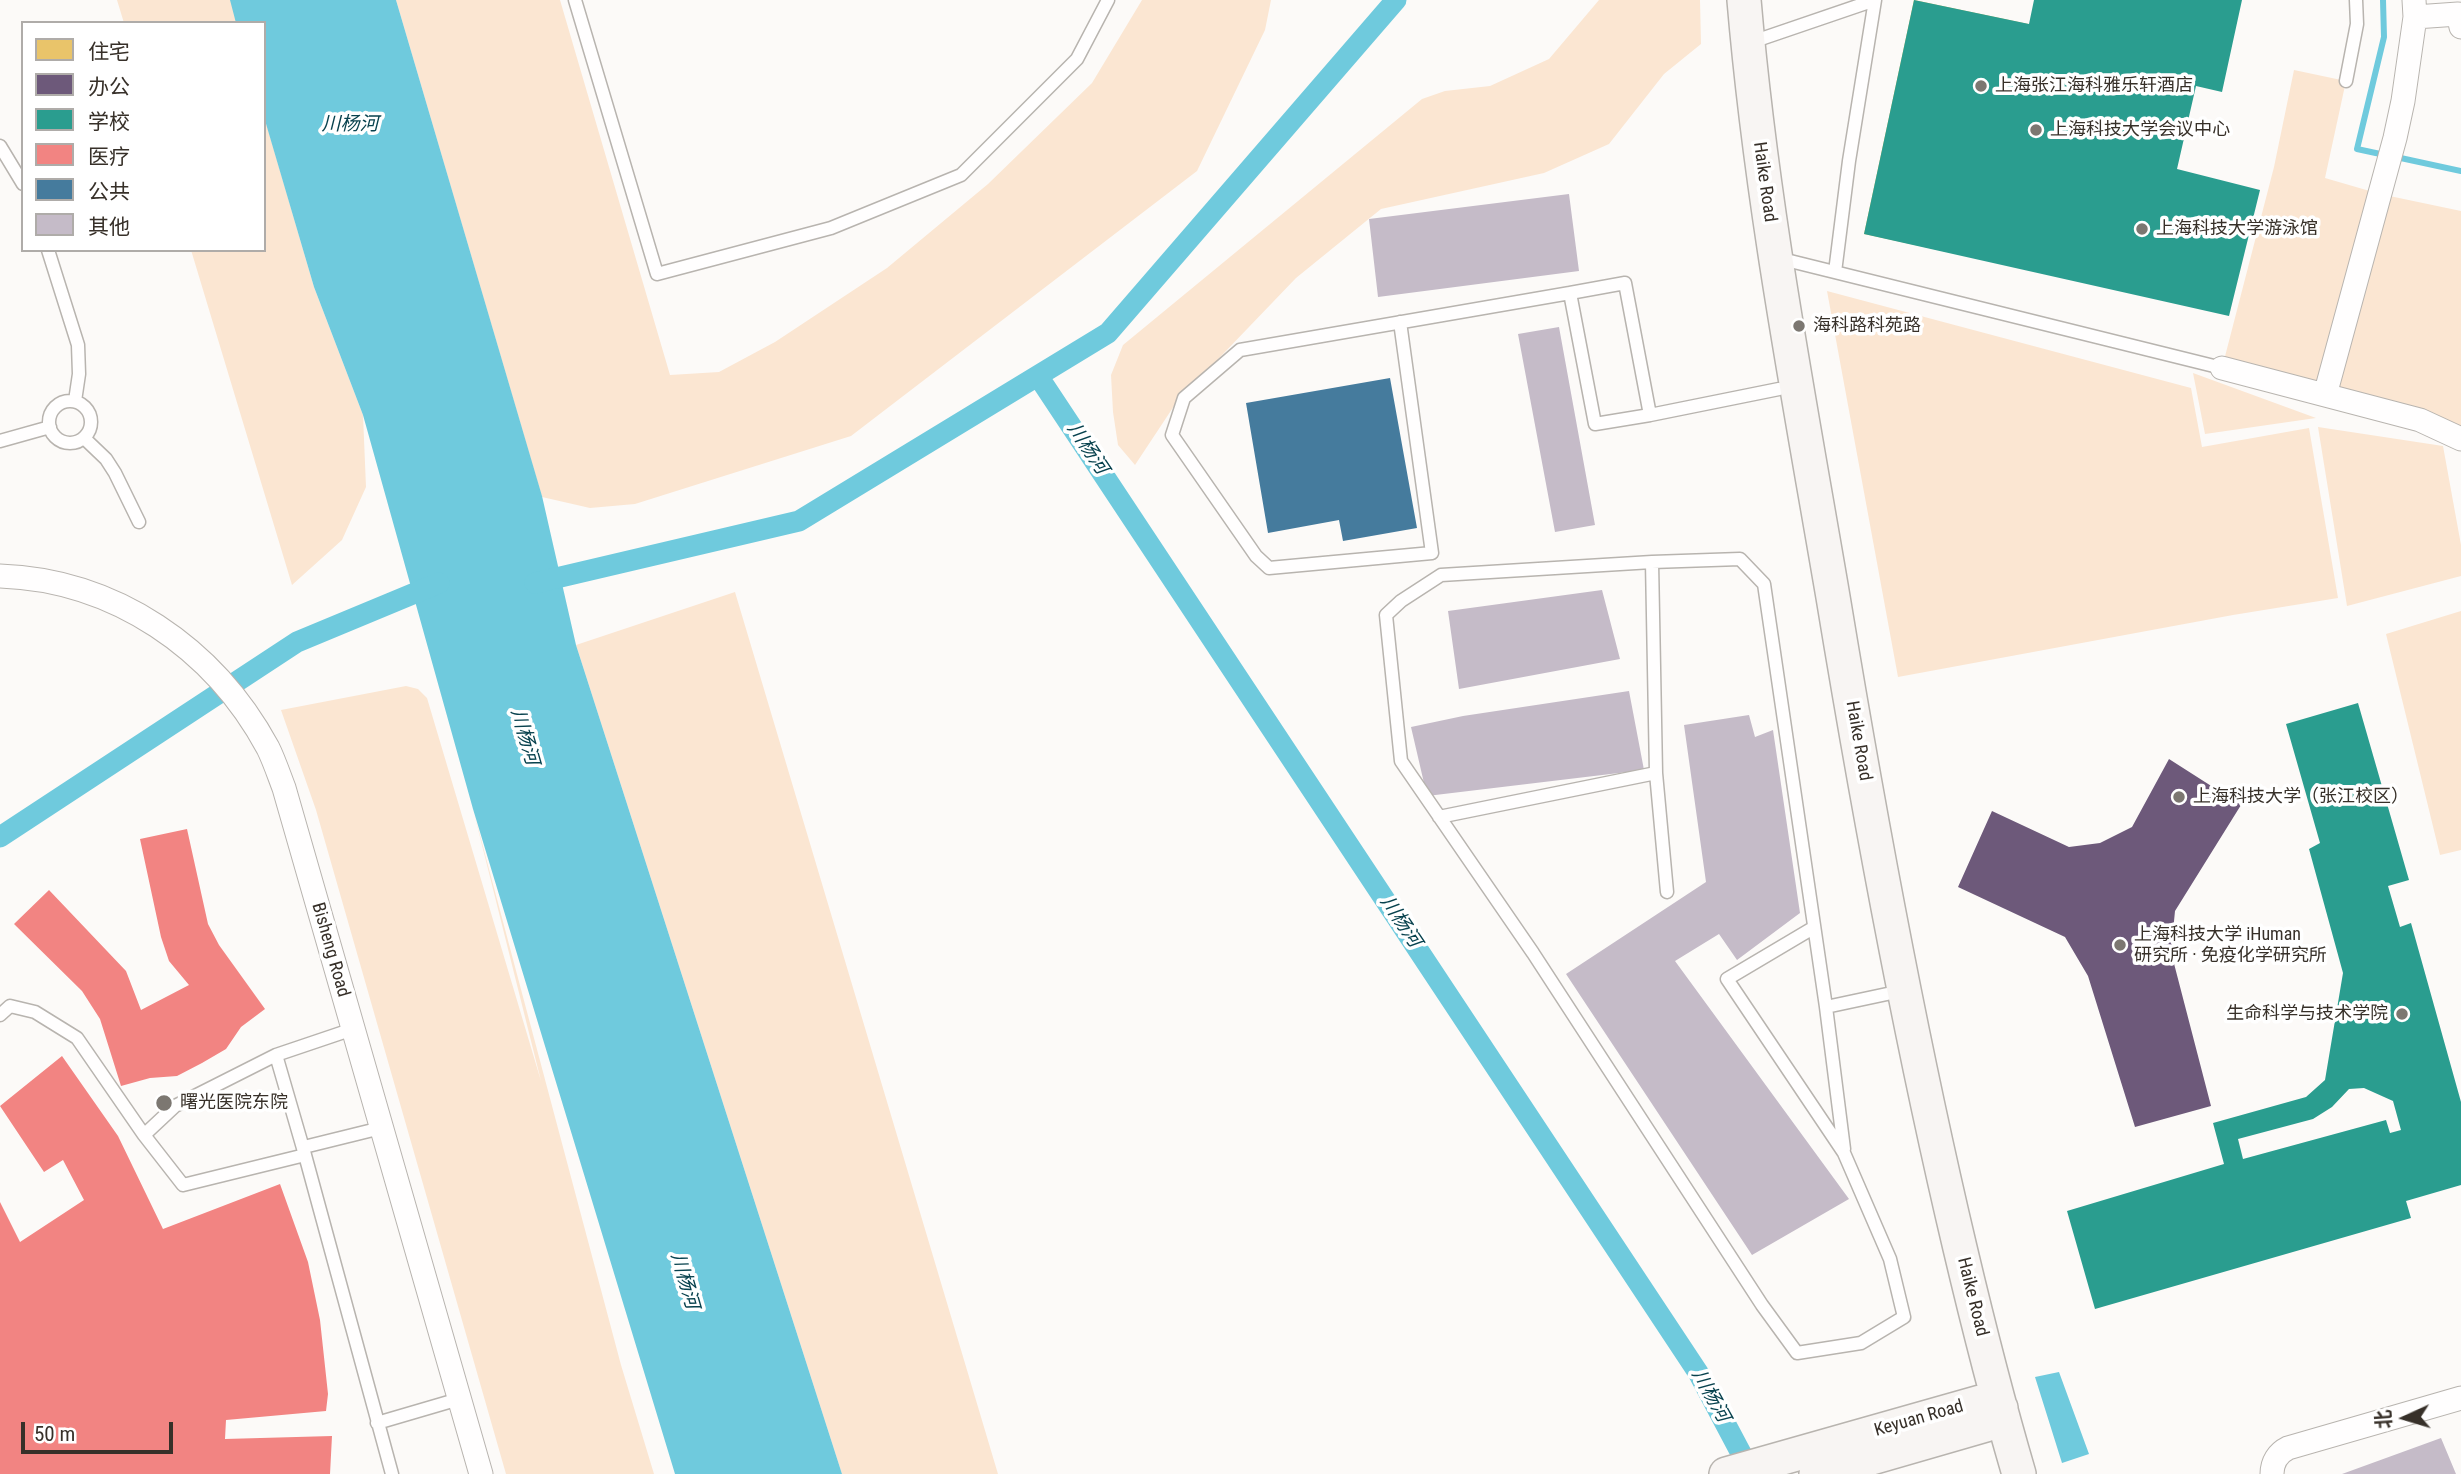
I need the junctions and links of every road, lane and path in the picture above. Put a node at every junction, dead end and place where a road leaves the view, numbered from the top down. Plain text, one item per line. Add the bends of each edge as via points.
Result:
1 (575, 0) edge
2 (1108, 0) edge
3 (1726, 0) edge
4 (1744, 0) edge
5 (1875, 0) edge
6 (2356, 0) edge
7 (2414, 8) edge
8 (2459, 14) edge
9 (1748, 44) junction
10 (2346, 81) dead end
11 (0, 146) edge
12 (21, 181) edge
13 (49, 252) edge
14 (1774, 257) junction
15 (1835, 272) junction
16 (1570, 293) junction
17 (1401, 322) junction
18 (2222, 368) joint
19 (1779, 389) junction
20 (2325, 395) junction
21 (75, 401) junction
22 (1650, 415) junction
23 (50, 427) junction
24 (84, 438) junction
25 (2461, 439) edge
26 (0, 441) edge
27 (139, 522) dead end
28 (1652, 562) junction
29 (0, 576) edge
30 (1656, 773) junction
31 (1440, 817) junction
32 (1667, 892) dead end
33 (1813, 928) junction
34 (1887, 994) junction
35 (1826, 1007) junction
36 (0, 1015) edge
37 (353, 1029) junction
38 (276, 1055) junction
39 (381, 1128) junction
40 (144, 1135) junction
41 (305, 1151) junction
42 (1844, 1153) junction
43 (2461, 1398) edge
44 (459, 1399) junction
45 (1989, 1412) junction
46 (377, 1423) junction
47 (392, 1474) edge
48 (481, 1474) edge
49 (1726, 1474) edge
50 (1815, 1474) edge
51 (2000, 1474) edge
52 (2019, 1474) edge
53 (2273, 1474) edge

1 - 2 lane via 657,274 831,228 961,175 1077,60
3 - 19 street, Haike Road via 1748,202
4 - 9 street, Haike Road
5 - 9 lane
5 - 15 lane
6 - 10 lane via 2357,24
7 - 8 street
7 - 20 street via 2395,138
9 - 14 street, Haike Road
11 - 12 lane
13 - 21 lane via 78,345
14 - 15 lane
14 - 45 street, Haike Road via 1894,938
15 - 18 lane
16 - 17 lane
16 - 22 lane via 1595,424
16 - 22 lane via 1625,283
17 - 17 lane via 1240,350 1184,398 1172,435 1269,568 1432,553
18 - 20 street
19 - 22 lane
19 - 34 street, Haike Road
20 - 25 street via 2420,420
21 - 23 lane via 53,409
21 - 24 lane via 91,419
23 - 24 lane via 65,443
23 - 26 lane
24 - 27 lane via 115,472
28 - 30 lane
28 - 31 lane via 1441,575 1386,615 1401,761
28 - 33 lane via 1740,559 1765,584
29 - 37 street, Bisheng Road via 88,592 136,614 189,648 222,681 250,718 284,788
30 - 31 lane
30 - 32 lane
31 - 42 lane via 1797,1353 1861,1343 1903,1317 1890,1259
33 - 35 lane
33 - 42 lane via 1727,979
34 - 35 lane
34 - 45 street, Haike Road via 1917,1144
35 - 42 lane
36 - 40 lane via 10,1006 35,1012 77,1038
37 - 38 lane
37 - 39 street, Bisheng Road
38 - 40 lane via 175,1106
38 - 41 lane
39 - 41 lane
39 - 44 street, Bisheng Road
40 - 41 lane via 183,1185
41 - 46 lane
43 - 53 street via 2288,1448 2275,1459
44 - 46 lane
44 - 48 street, Bisheng Road
45 - 49 street, Keyuan Road
45 - 50 street, Keyuan Road
45 - 51 street, Haike Road
45 - 52 street, Haike Road
46 - 47 lane

